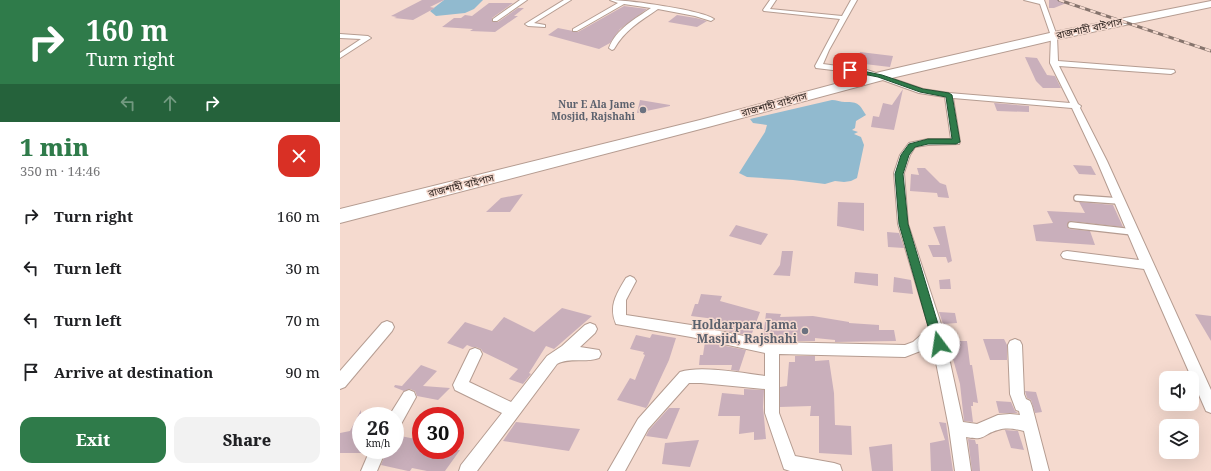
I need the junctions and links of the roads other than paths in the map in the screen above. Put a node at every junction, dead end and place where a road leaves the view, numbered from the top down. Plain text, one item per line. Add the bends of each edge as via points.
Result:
1 (524, 0) edge
2 (568, 0) edge
3 (613, 0) edge
4 (773, 0) edge
5 (854, 0) edge
6 (1027, 0) edge
7 (1042, 1) edge
8 (623, 2) junction
9 (1211, 4) edge
10 (657, 7) junction
11 (844, 18) junction
12 (495, 20) dead end
13 (711, 20) dead end
14 (543, 26) dead end
15 (575, 30) dead end
16 (340, 36) edge
17 (1054, 36) junction
18 (612, 48) dead end
19 (340, 56) edge
20 (1054, 63) junction
21 (1171, 72) dead end
22 (880, 76) junction
23 (949, 95) junction
24 (1077, 106) junction
25 (1077, 198) dead end
26 (1119, 201) junction
27 (340, 216) edge
28 (1071, 225) dead end
29 (1133, 232) junction
30 (1067, 255) dead end
31 (1148, 265) junction
32 (630, 281) dead end
33 (387, 327) dead end
34 (590, 329) dead end
35 (936, 330) junction
36 (1015, 345) dead end
37 (772, 348) junction
38 (475, 354) dead end
39 (594, 354) dead end
40 (552, 360) junction
41 (340, 382) edge
42 (772, 383) junction
43 (409, 397) dead end
44 (1211, 406) edge
45 (403, 407) edge
46 (514, 411) junction
47 (1031, 426) junction
48 (957, 428) junction
49 (374, 459) edge
50 (805, 468) edge
51 (369, 471) edge
52 (467, 471) edge
53 (616, 471) edge
54 (834, 471) edge
55 (963, 471) edge
56 (1042, 471) edge

1 - 12 street
2 - 14 street via 528,24
3 - 8 street
4 - 11 street via 766,10
5 - 11 street
6 - 7 street
7 - 17 street
8 - 10 street
8 - 15 street
9 - 17 highway, রাজশাহী বাইপাস
10 - 13 street via 696,14
10 - 18 street via 626,29 613,42
11 - 22 street via 819,66
16 - 19 street via 368,38
17 - 20 street
17 - 22 highway, রাজশাহী বাইপাস
20 - 21 street
20 - 24 street
22 - 23 street via 922,91
22 - 27 highway, রাজশাহী বাইপাস via 699,125
23 - 24 street
23 - 35 street via 956,142 912,145 905,155 899,174 903,224
24 - 26 street
25 - 26 lane
26 - 29 street
28 - 29 lane
29 - 31 street
30 - 31 street
31 - 44 street
32 - 37 street via 617,313 621,320
33 - 41 street
34 - 40 street
35 - 37 street via 918,346 905,351
35 - 48 street
36 - 47 street via 1018,394 1021,405 1026,406
37 - 42 street
38 - 46 street via 460,385
39 - 40 street via 580,353
40 - 46 street
42 - 50 street via 772,413 790,463
42 - 53 street via 701,376 685,377 643,424
43 - 45 street
46 - 52 street
47 - 48 street via 1004,419 989,424 978,432
47 - 56 street
48 - 55 street
49 - 51 street
50 - 54 street

